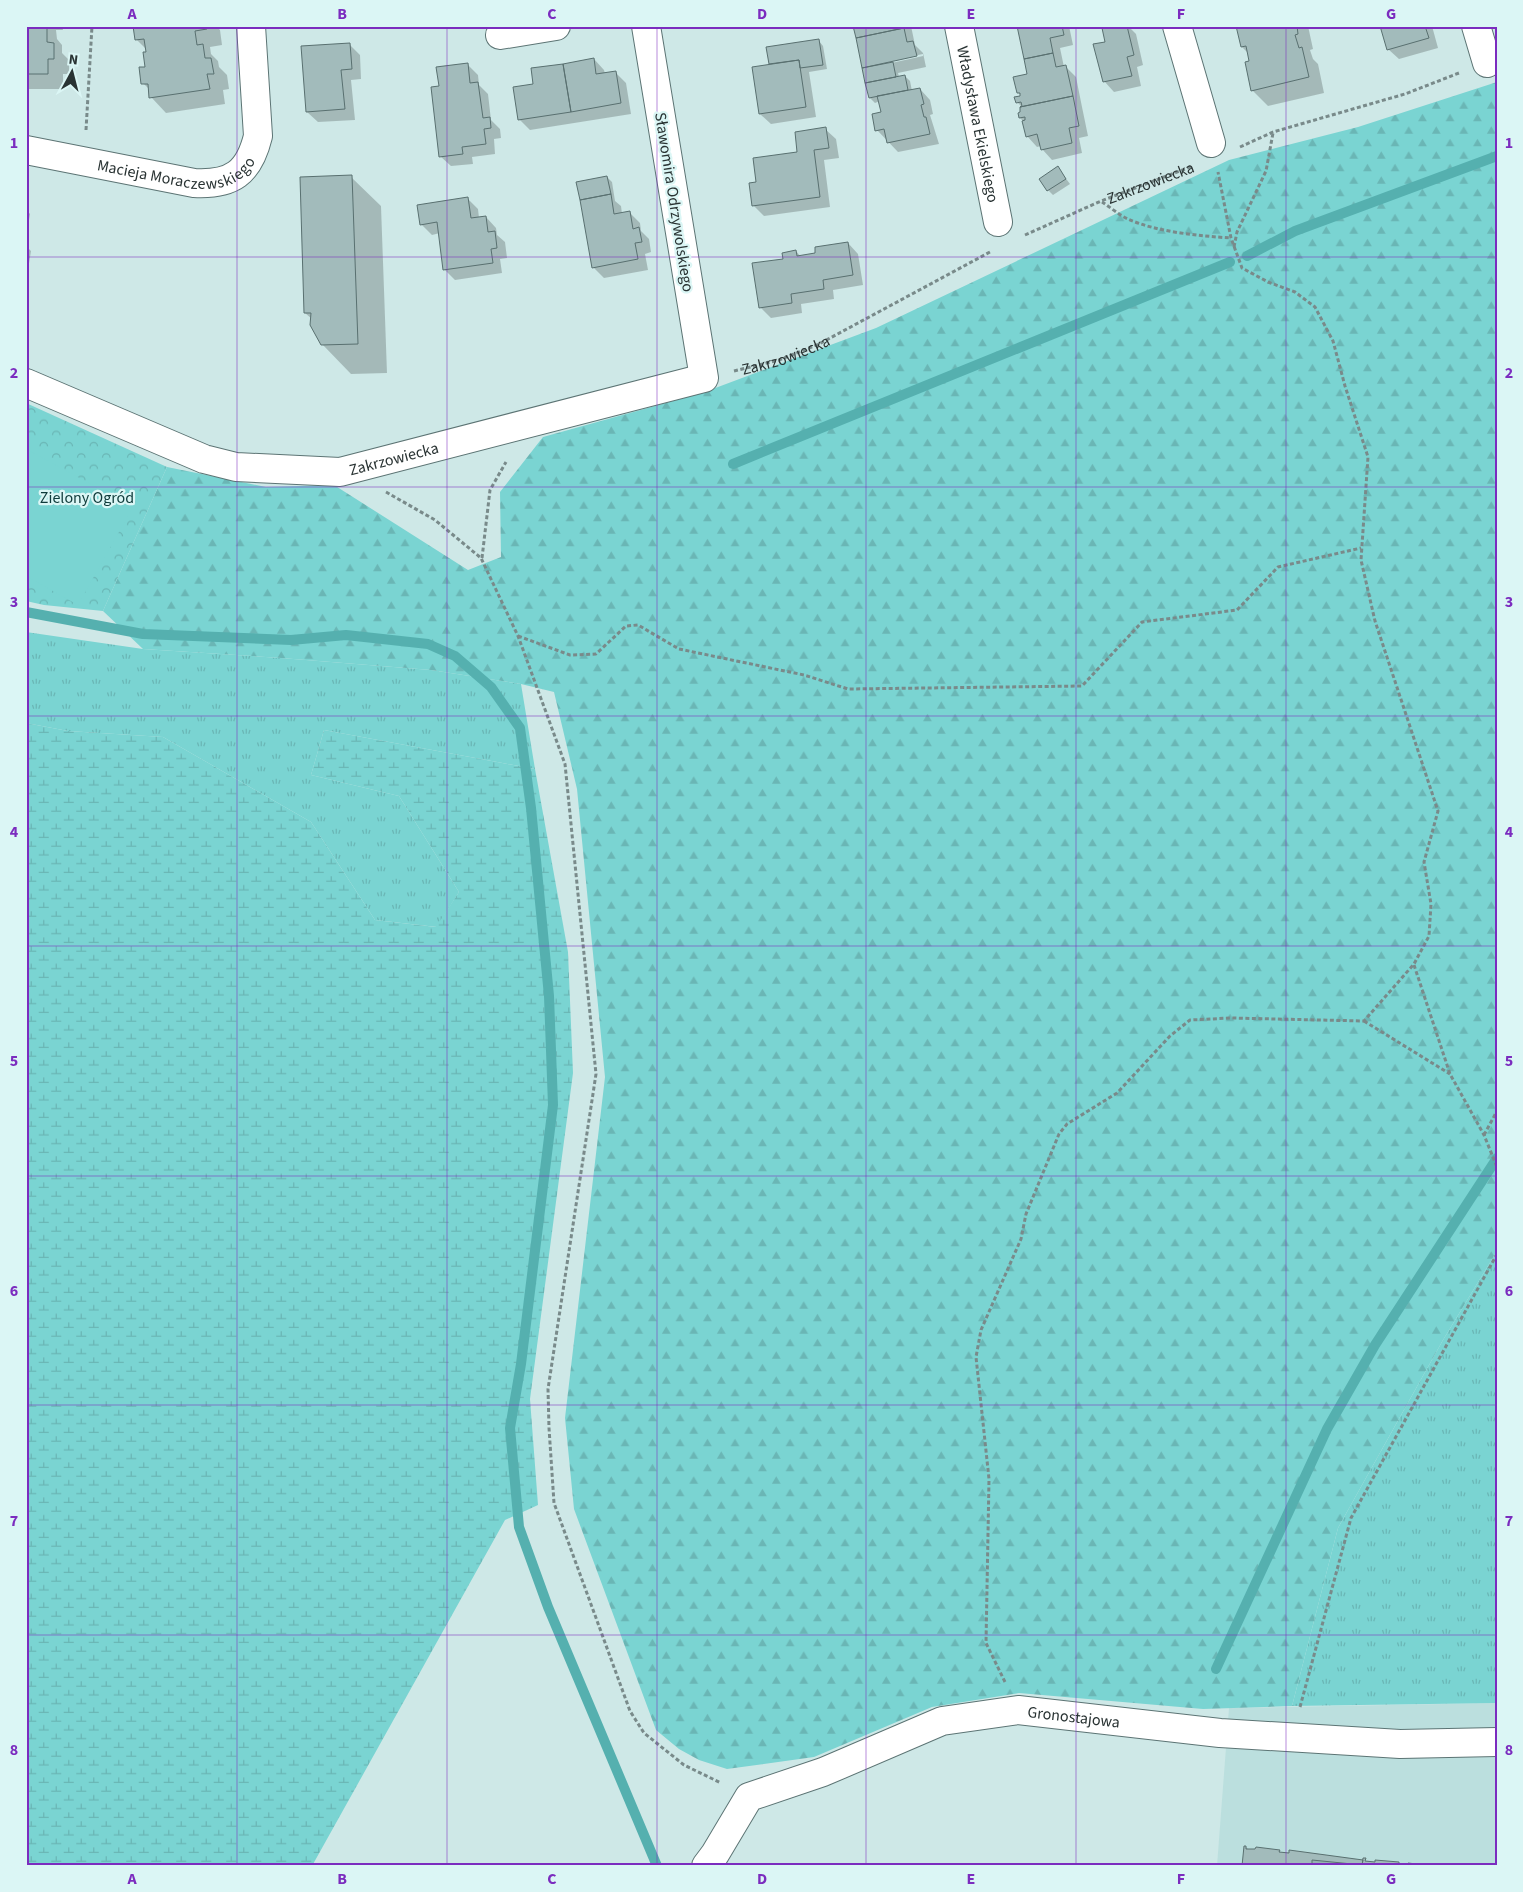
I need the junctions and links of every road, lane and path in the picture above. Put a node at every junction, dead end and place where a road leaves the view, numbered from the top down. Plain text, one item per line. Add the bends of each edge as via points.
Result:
1 (92, 26) edge
2 (251, 26) edge
3 (556, 26) edge
4 (646, 26) edge
5 (959, 26) edge
6 (1177, 26) edge
7 (1476, 26) edge
8 (500, 35) dead end
9 (1487, 63) joint
10 (1274, 132) junction
11 (26, 150) edge
12 (1214, 156) junction
13 (80, 161) junction
14 (1101, 201) junction
15 (997, 235) joint
16 (1023, 236) dead end
17 (1231, 238) junction
18 (1234, 247) junction
19 (704, 378) junction
20 (26, 383) edge
21 (534, 423) junction
22 (383, 490) dead end
23 (1361, 548) junction
24 (482, 558) junction
25 (518, 636) junction
26 (1414, 964) junction
27 (1364, 1021) junction
28 (1450, 1074) junction
29 (1497, 1111) edge
30 (1484, 1135) junction
31 (1497, 1167) edge
32 (1497, 1254) edge
33 (1018, 1710) junction
34 (1291, 1738) junction
35 (1497, 1742) edge
36 (749, 1797) junction
37 (706, 1866) edge

1 - 13 path via 87,122
2 - 13 street, Macieja Moraczewskiego via 258,136 254,153 238,174 219,182 194,183
3 - 8 street
4 - 19 street, Sławomira Odrzywolskiego
5 - 15 street, Władysława Ekielskiego
6 - 12 street
7 - 9 street
9 - 10 path, Zakrzowiecka via 1405,94
10 - 12 path, Zakrzowiecka
10 - 18 path via 1266,172 1237,232
11 - 13 street, Macieja Moraczewskiego
12 - 14 path, Zakrzowiecka
12 - 17 path
14 - 16 path, Zakrzowiecka
14 - 17 path via 1128,219 1159,228
15 - 19 path, Zakrzowiecka via 819,344 779,360
17 - 18 path
18 - 23 path via 1242,268 1295,292 1315,308 1333,341 1368,457
19 - 21 street, Zakrzowiecka
20 - 21 street, Zakrzowiecka via 204,459 236,467 340,472
21 - 24 path via 490,490
22 - 24 path via 435,520
23 - 25 path via 1278,567 1237,610 1142,622 1082,686 848,690 804,675 679,649 638,625 626,626 596,654 570,655
23 - 26 path via 1360,560 1375,621 1438,811 1424,862 1431,904 1429,936
24 - 25 path
25 - 36 path via 565,764 596,1074 548,1389 554,1503 630,1712 644,1733 684,1765
26 - 27 path
26 - 28 path
27 - 28 path
27 - 33 path via 1190,1020 1170,1036 1117,1093 1067,1124 1059,1134 1026,1214 1021,1239 981,1330 976,1357 989,1479 986,1643
28 - 30 path
29 - 30 path
30 - 31 path
32 - 34 path via 1351,1518
33 - 34 street, Gronostajowa
33 - 36 street, Gronostajowa via 942,1721 823,1772
34 - 35 street, Gronostajowa via 1400,1744
36 - 37 street

